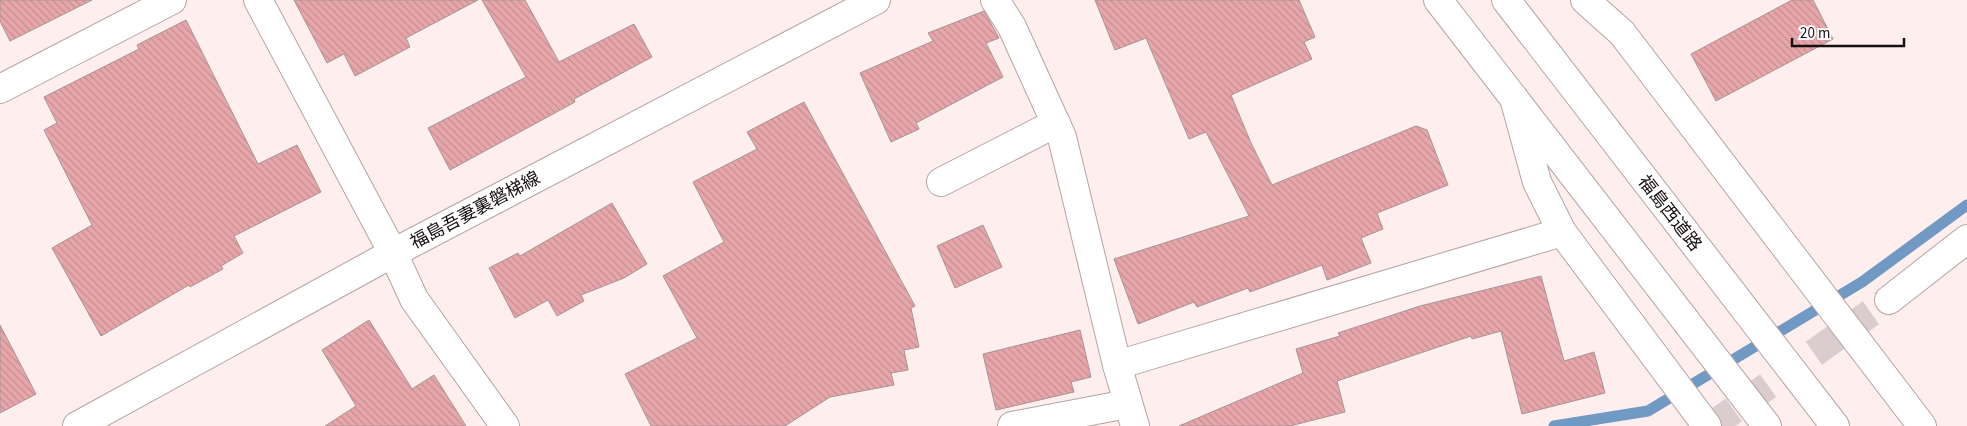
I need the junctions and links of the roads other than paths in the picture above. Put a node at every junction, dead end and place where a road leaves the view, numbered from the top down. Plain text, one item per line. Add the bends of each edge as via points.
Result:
1 (172, 0) edge
2 (258, 0) edge
3 (876, 0) edge
4 (995, 0) edge
5 (1438, 0) edge
6 (1506, 0) edge
7 (1584, 0) edge
8 (0, 89) edge
9 (1514, 98) junction
10 (1056, 123) junction
11 (941, 182) dead end
12 (1562, 232) junction
13 (1967, 239) edge
14 (393, 253) junction
15 (1889, 300) tunnel mouth
16 (1118, 365) junction
17 (1131, 415) edge
18 (77, 426) edge
19 (505, 426) edge
20 (1012, 426) edge
21 (1707, 426) edge
22 (1767, 426) edge
23 (1835, 426) edge
24 (1922, 426) edge

1 - 8 main road
2 - 14 main road
3 - 14 main road, 福島吾妻裏磐梯線
4 - 10 main road via 1012,27
5 - 9 main road
6 - 23 main road, 福島西道路
7 - 24 main road via 1622,33
9 - 12 main road via 1537,182
9 - 22 main road
10 - 11 main road
10 - 16 main road
12 - 16 main road
12 - 21 main road
13 - 15 main road
14 - 18 main road, 福島吾妻裏磐梯線
14 - 19 main road via 414,298
16 - 17 main road
17 - 20 main road

